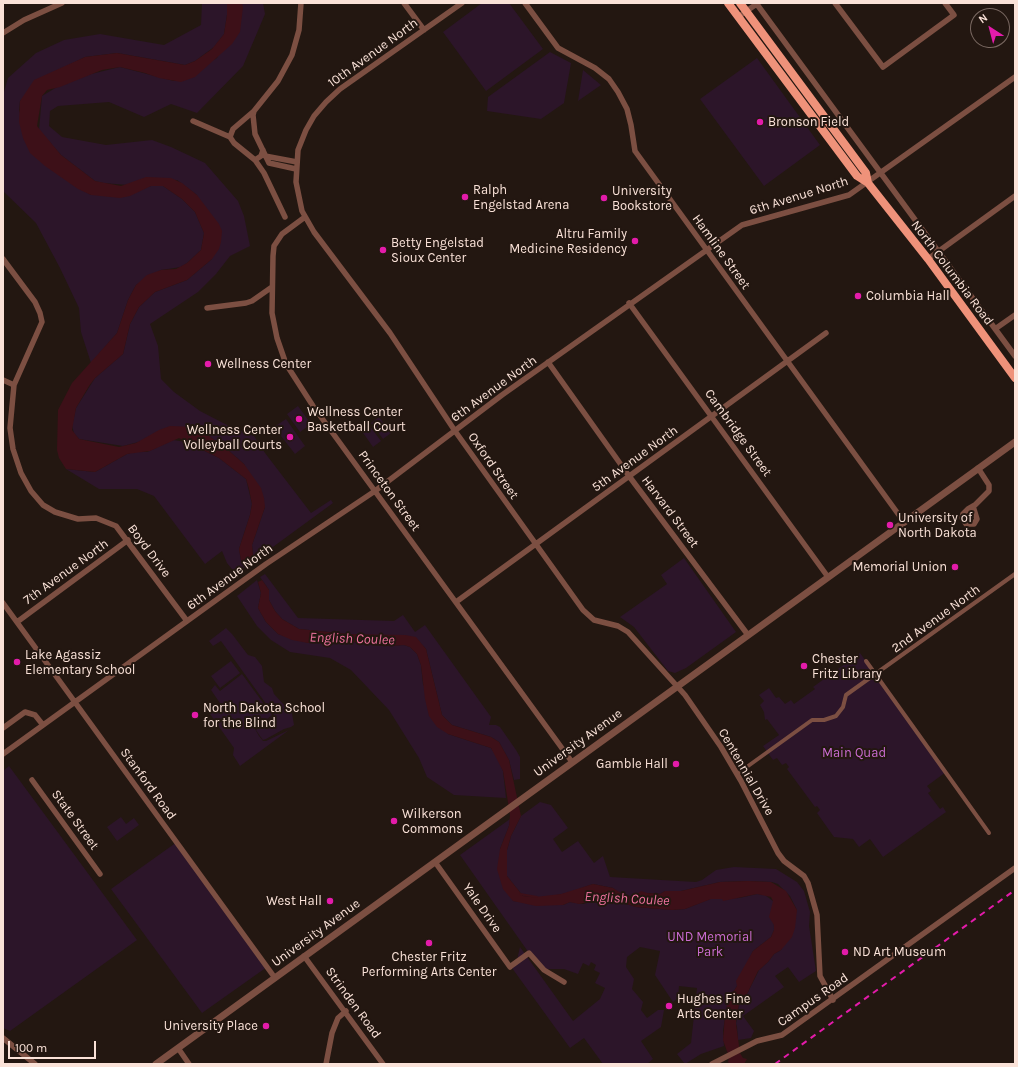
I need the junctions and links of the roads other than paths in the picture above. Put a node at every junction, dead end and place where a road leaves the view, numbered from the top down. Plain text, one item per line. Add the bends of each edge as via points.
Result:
1 (62, 3) edge
2 (301, 3) edge
3 (404, 3) edge
4 (462, 3) edge
5 (525, 3) edge
6 (728, 3) edge
7 (740, 3) edge
8 (757, 3) edge
9 (835, 3) edge
10 (945, 3) edge
11 (746, 12) junction
12 (738, 17) junction
13 (424, 30) junction
14 (3, 33) edge
15 (1015, 77) edge
16 (254, 111) junction
17 (192, 121) dead end
18 (306, 130) joint
19 (230, 137) junction
20 (264, 153) junction
21 (255, 160) junction
22 (297, 162) junction
23 (296, 169) junction
24 (882, 173) junction
25 (868, 183) junction
26 (1015, 196) edge
27 (285, 217) dead end
28 (305, 217) junction
29 (706, 249) junction
30 (939, 251) junction
31 (928, 259) junction
32 (3, 260) edge
33 (272, 287) junction
34 (629, 304) junction
35 (207, 308) dead end
36 (1015, 315) edge
37 (995, 329) junction
38 (826, 333) dead end
39 (1015, 356) edge
40 (548, 362) junction
41 (787, 362) junction
42 (1015, 378) edge
43 (3, 380) edge
44 (14, 385) junction
45 (712, 417) junction
46 (455, 431) junction
47 (1015, 442) edge
48 (978, 468) junction
49 (629, 476) junction
50 (375, 491) junction
51 (973, 506) dead end
52 (904, 522) junction
53 (128, 540) junction
54 (536, 544) junction
55 (1015, 574) edge
56 (828, 577) junction
57 (456, 602) junction
58 (3, 603) edge
59 (187, 621) junction
60 (17, 622) junction
61 (748, 635) junction
62 (866, 661) dead end
63 (876, 675) junction
64 (669, 677) joint
65 (677, 687) junction
66 (75, 702) junction
67 (43, 725) junction
68 (3, 728) edge
69 (3, 754) edge
70 (572, 762) junction
71 (737, 774) junction
72 (32, 780) dead end
73 (989, 833) dead end
74 (435, 862) junction
75 (1015, 868) edge
76 (100, 874) dead end
77 (304, 956) junction
78 (275, 978) junction
79 (564, 982) dead end
80 (833, 1000) junction
81 (346, 1011) junction
82 (3, 1038) edge
83 (178, 1048) junction
84 (35, 1064) edge
85 (156, 1064) edge
86 (190, 1064) edge
87 (326, 1064) edge
88 (383, 1064) edge
89 (712, 1064) edge

1 - 14 street via 24,20
2 - 16 street via 299,30 292,55 278,81
3 - 13 street
4 - 13 street, 10th Avenue North
5 - 29 street, Hamline Street via 558,48 595,68 609,79 627,109 635,151
6 - 12 main road, North Columbia Road
7 - 11 main road, North Columbia Road
8 - 11 street
8 - 24 street
9 - 10 street via 883,67 954,15
11 - 12 street
11 - 25 main road, North Columbia Road via 866,173
12 - 25 main road, North Columbia Road via 857,176
13 - 18 street, 10th Avenue North via 340,89 322,107
15 - 24 street, 6th Avenue North
16 - 19 street via 233,130
16 - 20 street via 255,134
17 - 19 street
18 - 22 street, Oxford Street via 298,150
19 - 21 street
20 - 21 street
20 - 22 street
20 - 23 street via 271,164
21 - 27 street
22 - 23 street, Oxford Street
23 - 28 street, Oxford Street via 296,190
24 - 25 street, 6th Avenue North
24 - 30 street
25 - 29 street, 6th Avenue North via 849,195 742,224
25 - 31 main road, North Columbia Road
26 - 30 street
28 - 33 street, Princeton Street via 282,234 277,241 273,256
28 - 46 street, Oxford Street via 390,333
29 - 34 street, 6th Avenue North
29 - 41 street, Hamline Street
30 - 31 street
30 - 37 street
31 - 42 main road, North Columbia Road
32 - 44 street, Boyd Drive via 35,302 42,322
33 - 35 street via 246,303
33 - 50 street, Princeton Street via 274,325 286,364
34 - 40 street, 6th Avenue North
34 - 45 street, Cambridge Street
36 - 37 street
37 - 39 street
38 - 41 street, 5th Avenue North
40 - 46 street, 6th Avenue North
40 - 49 street, Harvard Street
41 - 45 street, 5th Avenue North
41 - 52 street, Hamline Street
43 - 44 street
44 - 53 street, Boyd Drive via 10,428 21,474 31,491 43,505 55,512 78,519 96,518 107,521 116,526
45 - 49 street, 5th Avenue North
45 - 56 street, Cambridge Street
46 - 50 street, 6th Avenue North
46 - 54 street, Oxford Street
47 - 48 street, University Avenue
48 - 51 street via 989,485 989,491
48 - 52 street, University Avenue
49 - 54 street, 5th Avenue North
49 - 61 street, Harvard Street
50 - 57 street, Princeton Street
50 - 59 street, 6th Avenue North
52 - 56 street, University Avenue
53 - 59 street, Boyd Drive
53 - 60 street, 7th Avenue North
54 - 57 street, 5th Avenue North
54 - 64 street, Oxford Street via 583,610 594,620 618,626 628,632
55 - 63 street, 2nd Avenue North
56 - 61 street, University Avenue
57 - 70 street, Princeton Street
58 - 60 street, Stanford Road
59 - 66 street, 6th Avenue North
60 - 66 street, Stanford Road
61 - 65 street, University Avenue
62 - 63 street
63 - 71 street, 2nd Avenue North via 846,695 843,707 836,716 812,720
63 - 73 street
64 - 65 street, Centennial Drive
65 - 70 street, University Avenue
65 - 71 street, Centennial Drive via 702,719
66 - 67 street, 6th Avenue North
66 - 78 street, Stanford Road
67 - 68 street via 35,715 25,712
67 - 69 street, 6th Avenue North
70 - 74 street, University Avenue
71 - 80 street, Centennial Drive via 778,853 784,861 804,876 812,894 817,915 820,976
72 - 76 street, State Street
74 - 77 street, University Avenue
74 - 79 street, Yale Drive via 510,967 529,953 544,970
75 - 80 street, Campus Road
77 - 78 street, University Avenue
77 - 81 street, Strinden Road
78 - 83 street, University Avenue
80 - 89 street, Campus Road via 782,1035 757,1041
81 - 87 street via 338,1018
81 - 88 street, Strinden Road
82 - 84 street
83 - 85 street, University Avenue
83 - 86 street

